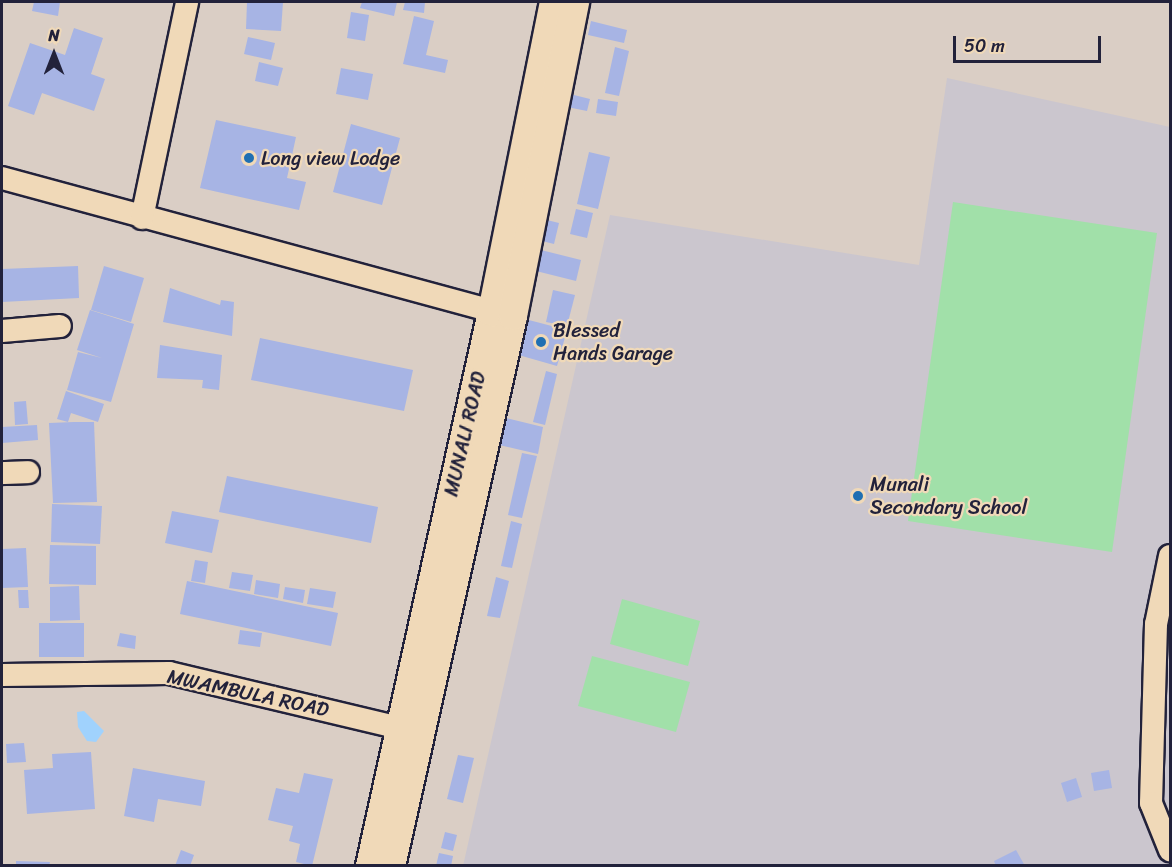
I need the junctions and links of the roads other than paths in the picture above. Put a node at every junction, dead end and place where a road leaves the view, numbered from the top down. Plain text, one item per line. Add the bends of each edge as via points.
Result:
1 (187, 2) edge
2 (554, 2) edge
3 (575, 2) edge
4 (2, 178) edge
5 (142, 219) junction
6 (502, 314) junction
7 (60, 326) dead end
8 (2, 330) edge
9 (28, 472) dead end
10 (2, 473) edge
11 (1170, 556) edge
12 (2, 675) edge
13 (410, 730) junction
14 (1170, 850) edge
15 (370, 866) edge
16 (391, 866) edge

1 - 5 street
2 - 6 main road, MUNALI ROAD
3 - 6 main road, MUNALI ROAD
4 - 5 street
5 - 6 street
6 - 13 main road, MUNALI ROAD
7 - 8 street
9 - 10 street
11 - 14 street via 1156,624 1151,803
12 - 13 street, MWAMBULA ROAD via 169,674
13 - 15 main road, MUNALI ROAD
13 - 16 main road, MUNALI ROAD

